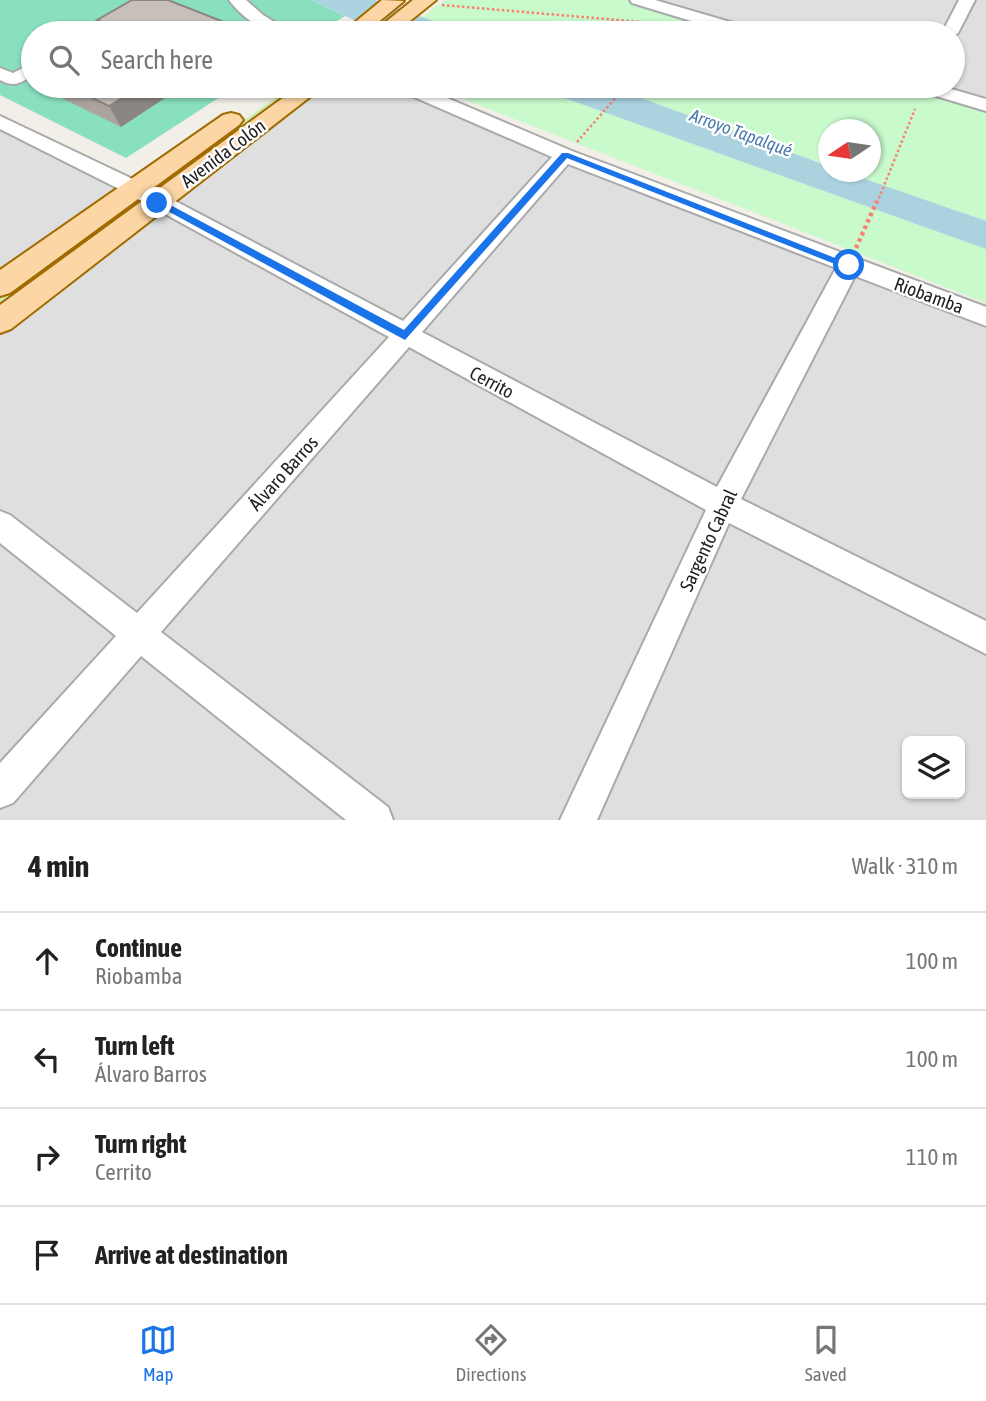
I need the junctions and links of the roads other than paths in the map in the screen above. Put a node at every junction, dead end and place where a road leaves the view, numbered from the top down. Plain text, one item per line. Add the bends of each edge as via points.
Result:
1 (237, 0) edge
2 (396, 0) edge
3 (638, 0) edge
4 (704, 0) edge
5 (967, 0) edge
6 (432, 2) edge
7 (690, 16) junction
8 (262, 21) edge
9 (368, 21) edge
10 (401, 21) edge
11 (707, 21) edge
12 (956, 21) edge
13 (0, 73) edge
14 (21, 75) edge
15 (263, 98) edge
16 (295, 98) edge
17 (436, 98) edge
18 (963, 98) edge
19 (986, 105) edge
20 (0, 122) edge
21 (571, 149) junction
22 (146, 195) junction
23 (852, 258) junction
24 (0, 285) edge
25 (986, 317) edge
26 (0, 321) edge
27 (405, 336) junction
28 (723, 505) junction
29 (0, 525) edge
30 (139, 634) junction
31 (986, 638) edge
32 (0, 790) edge
33 (375, 820) edge
34 (578, 820) edge

1 - 8 street
2 - 9 main road
3 - 7 street
4 - 7 street
5 - 12 street
6 - 10 main road
7 - 11 street
13 - 14 street via 13,80
15 - 22 main road, Avenida Colón
16 - 22 main road, Avenida Colón
17 - 21 street, Riobamba
18 - 19 street
20 - 22 street, Cerrito
21 - 23 street, Riobamba
21 - 27 street, Álvaro Barros
22 - 24 main road, Avenida Colón
22 - 26 main road, Avenida Colón
22 - 27 street, Cerrito
23 - 25 street, Riobamba
23 - 28 street, Sargento Cabral
27 - 28 street, Cerrito
27 - 30 street, Álvaro Barros
28 - 31 street, Cerrito
28 - 34 street, Sargento Cabral
29 - 30 street
30 - 32 street, Álvaro Barros
30 - 33 street

